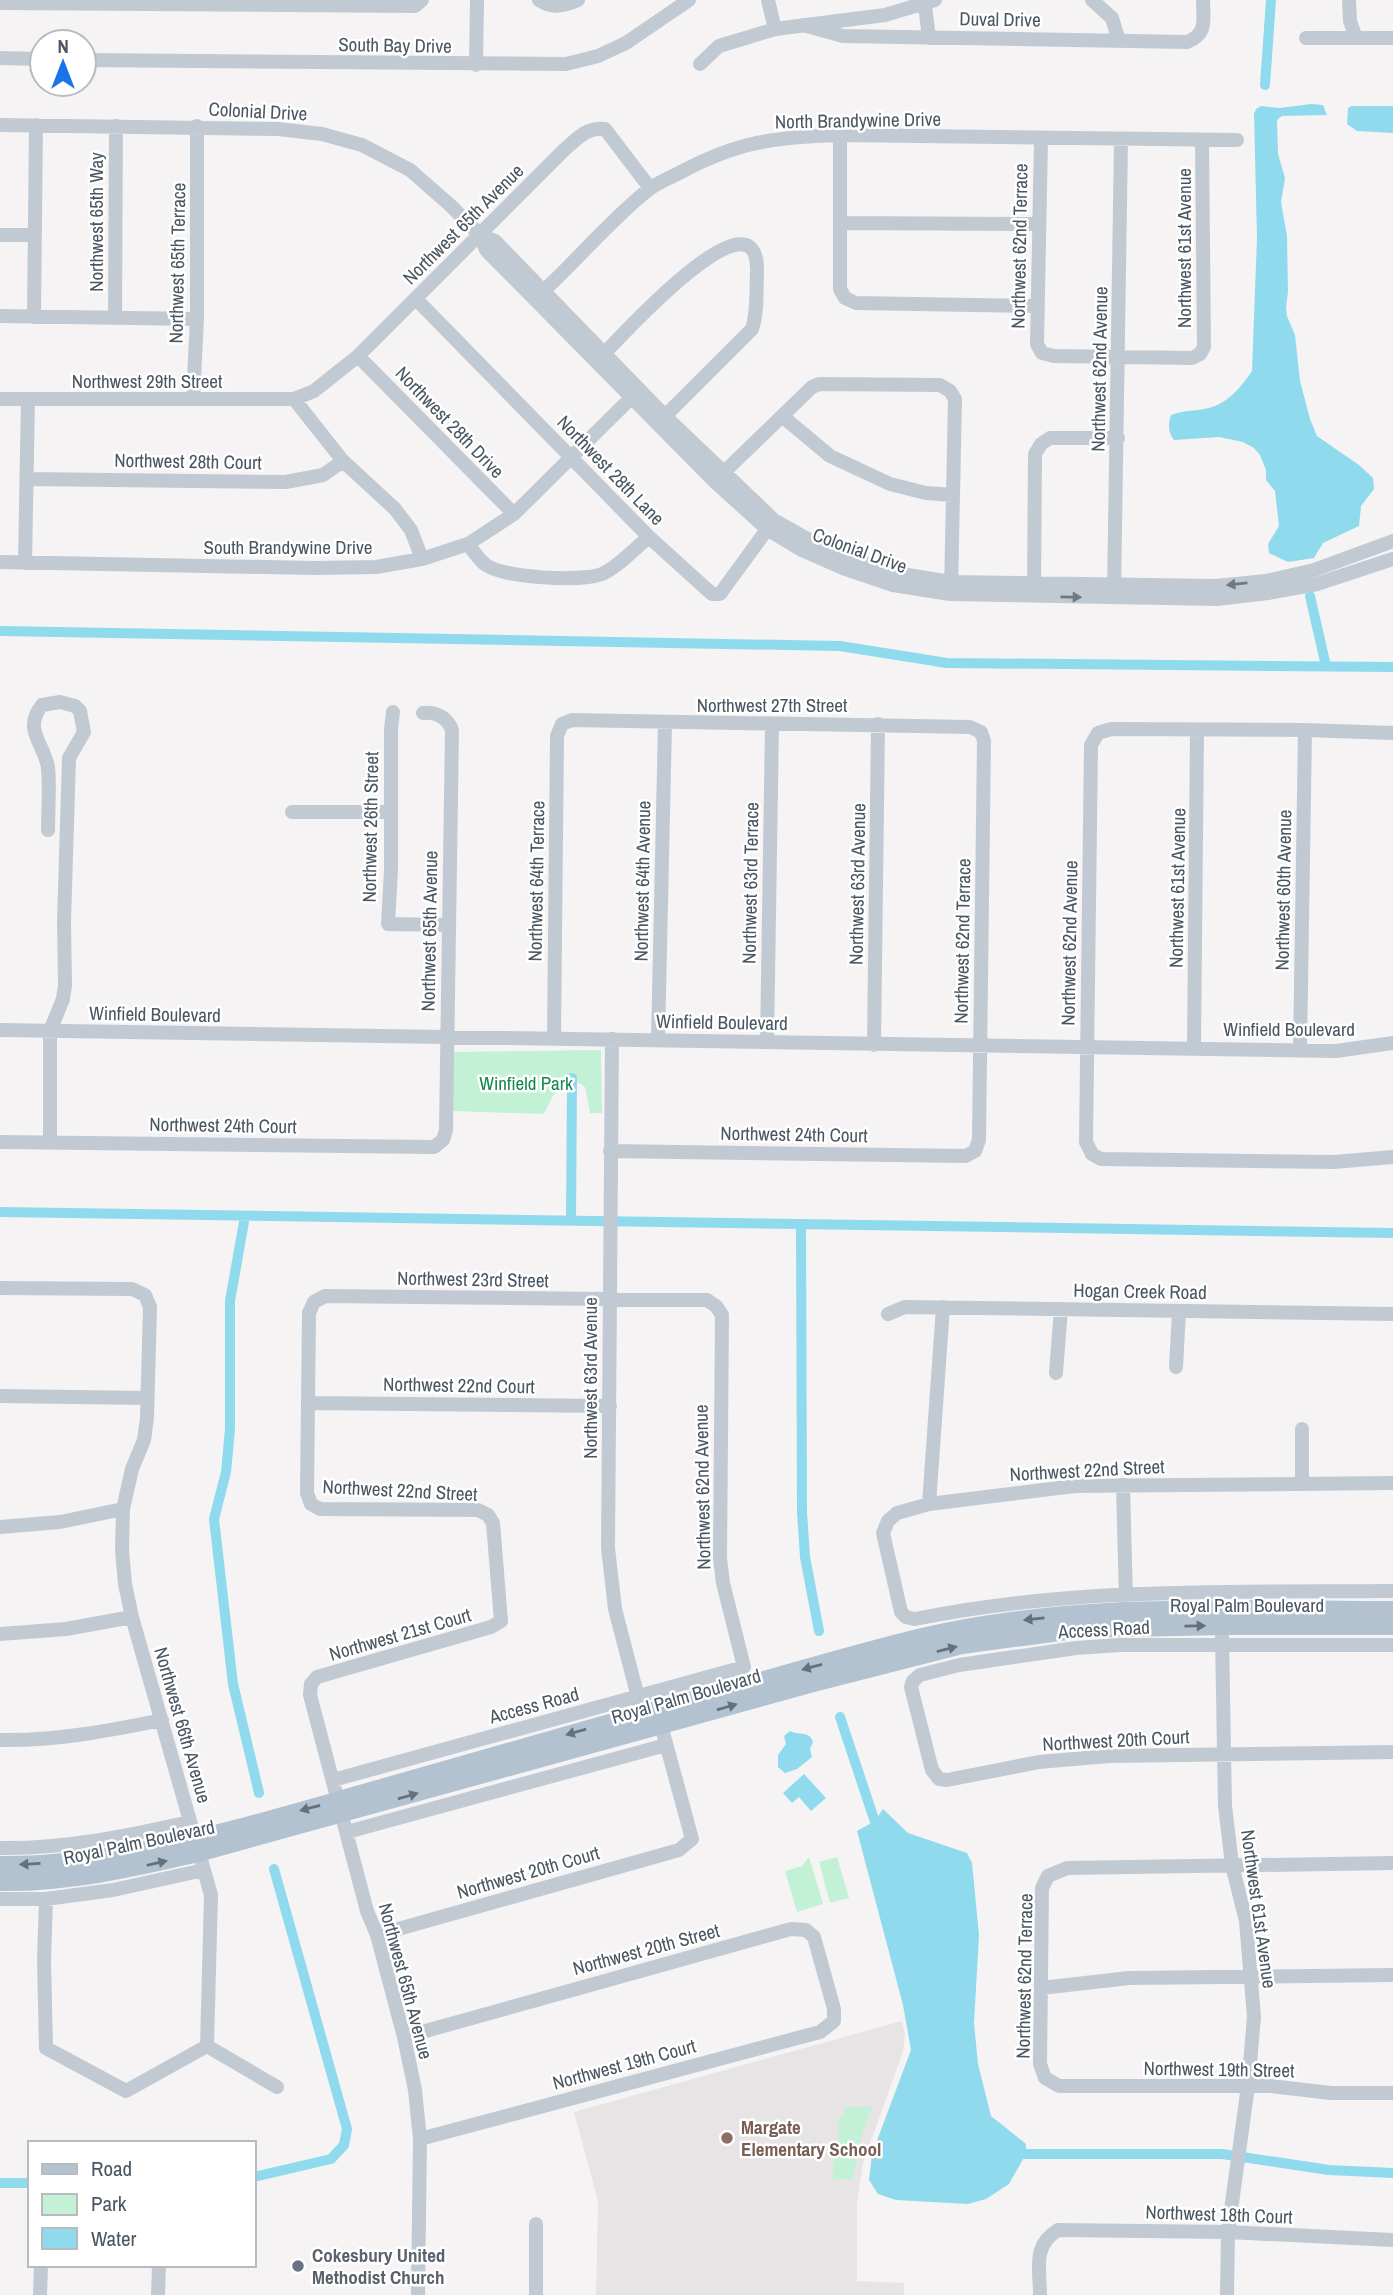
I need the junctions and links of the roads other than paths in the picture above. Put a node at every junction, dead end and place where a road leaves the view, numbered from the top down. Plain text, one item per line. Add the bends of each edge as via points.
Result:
1 (477, 0) edge
2 (578, 0) edge
3 (689, 0) edge
4 (768, 0) edge
5 (1092, 0) edge
6 (1203, 0) edge
7 (1349, 0) edge
8 (422, 1) edge
9 (539, 1) edge
10 (258, 2) edge
11 (343, 2) edge
12 (930, 2) edge
13 (0, 3) edge
14 (803, 25) junction
15 (775, 29) junction
16 (929, 38) junction
17 (1306, 38) dead end
18 (1356, 38) junction
19 (1393, 38) edge
20 (1119, 41) junction
21 (0, 58) edge
22 (28, 59) edge
23 (98, 60) edge
24 (700, 64) dead end
25 (476, 65) junction
26 (0, 125) edge
27 (36, 125) junction
28 (116, 126) junction
29 (197, 126) junction
30 (840, 135) junction
31 (1041, 139) junction
32 (1122, 140) junction
33 (1202, 141) junction
34 (1237, 141) dead end
35 (650, 188) junction
36 (840, 223) junction
37 (1038, 224) junction
38 (0, 235) edge
39 (34, 235) junction
40 (480, 235) junction
41 (539, 296) junction
42 (415, 299) junction
43 (1037, 306) junction
44 (0, 316) edge
45 (34, 317) junction
46 (115, 318) junction
47 (197, 319) junction
48 (358, 356) junction
49 (601, 357) junction
50 (1118, 358) junction
51 (635, 394) junction
52 (0, 399) edge
53 (28, 400) junction
54 (193, 400) junction
55 (294, 400) junction
56 (782, 416) junction
57 (661, 420) junction
58 (1118, 438) junction
59 (573, 458) junction
60 (344, 461) junction
61 (719, 477) junction
62 (27, 479) junction
63 (953, 495) junction
64 (514, 514) junction
65 (771, 525) junction
66 (649, 537) junction
67 (1393, 541) edge
68 (468, 544) junction
69 (1368, 551) junction
70 (422, 559) junction
71 (1393, 559) edge
72 (0, 562) edge
73 (25, 563) junction
74 (1374, 566) junction
75 (1315, 577) junction
76 (951, 588) junction
77 (1034, 590) junction
78 (1114, 591) junction
79 (393, 712) dead end
80 (423, 713) dead end
81 (665, 723) junction
82 (562, 724) joint
83 (772, 724) junction
84 (878, 724) junction
85 (1197, 730) junction
86 (1305, 730) junction
87 (981, 732) joint
88 (1393, 733) edge
89 (292, 812) dead end
90 (390, 812) junction
91 (48, 830) dead end
92 (448, 925) junction
93 (0, 1030) edge
94 (50, 1031) junction
95 (447, 1038) junction
96 (554, 1039) junction
97 (612, 1040) junction
98 (658, 1040) junction
99 (767, 1042) junction
100 (1393, 1043) edge
101 (874, 1045) junction
102 (980, 1046) junction
103 (1086, 1047) junction
104 (1194, 1048) junction
105 (1300, 1050) junction
106 (443, 1140) joint
107 (0, 1142) edge
108 (50, 1142) junction
109 (975, 1150) joint
110 (610, 1151) junction
111 (1393, 1157) edge
112 (0, 1288) edge
113 (610, 1300) junction
114 (716, 1306) joint
115 (943, 1307) junction
116 (1061, 1310) junction
117 (1179, 1311) junction
118 (888, 1314) dead end
119 (1393, 1314) edge
120 (1177, 1367) dead end
121 (1056, 1373) dead end
122 (0, 1396) edge
123 (147, 1398) junction
124 (308, 1403) junction
125 (610, 1406) junction
126 (1302, 1429) dead end
127 (1302, 1483) junction
128 (1393, 1483) edge
129 (1123, 1485) junction
130 (929, 1504) junction
131 (123, 1509) junction
132 (0, 1527) edge
133 (1393, 1591) edge
134 (1126, 1593) junction
135 (1393, 1610) edge
136 (132, 1617) junction
137 (906, 1617) joint
138 (1223, 1618) junction
139 (1127, 1620) junction
140 (501, 1621) joint
141 (1393, 1626) edge
142 (0, 1634) edge
143 (1222, 1645) junction
144 (1393, 1645) edge
145 (744, 1667) joint
146 (311, 1684) joint
147 (911, 1688) joint
148 (675, 1704) junction
149 (640, 1705) junction
150 (162, 1720) junction
151 (661, 1725) junction
152 (621, 1736) junction
153 (0, 1740) edge
154 (666, 1745) junction
155 (1393, 1752) edge
156 (1224, 1755) junction
157 (333, 1780) junction
158 (340, 1807) junction
159 (347, 1832) junction
160 (196, 1846) junction
161 (0, 1848) edge
162 (1393, 1863) edge
163 (0, 1865) edge
164 (1232, 1865) junction
165 (0, 1882) edge
166 (0, 1899) edge
167 (46, 1899) junction
168 (377, 1935) junction
169 (1393, 1975) edge
170 (1252, 1976) junction
171 (1041, 1988) junction
172 (834, 2021) joint
173 (404, 2037) junction
174 (207, 2046) junction
175 (1045, 2078) joint
176 (1248, 2086) junction
177 (277, 2087) dead end
178 (1393, 2093) edge
179 (420, 2139) junction
180 (536, 2224) dead end
181 (1228, 2232) junction
182 (1393, 2240) edge
183 (41, 2267) edge
184 (159, 2267) edge
185 (40, 2295) edge
186 (158, 2295) edge
187 (418, 2295) edge
188 (536, 2295) edge
189 (1040, 2295) edge
190 (1227, 2295) edge

1 - 25 street
2 - 9 street via 566,6
3 - 25 street, South Bay Drive via 626,43 598,56 566,64
4 - 15 street
5 - 20 street via 1112,18
6 - 20 street, Duval Drive via 1202,31 1197,38 1187,42
7 - 18 street
8 - 11 street via 415,6
10 - 11 street
10 - 13 street
12 - 14 street via 885,15
12 - 16 street
14 - 15 street
14 - 16 street, Duval Drive via 843,36
15 - 24 street via 719,47
16 - 20 street, Duval Drive
17 - 18 street
18 - 19 street
21 - 22 street
23 - 25 street, South Bay Drive
26 - 27 street, Colonial Drive
27 - 28 street, Colonial Drive
27 - 39 street
28 - 29 street, Colonial Drive
28 - 46 street, Northwest 65th Way
29 - 40 street, Colonial Drive via 322,134 362,145 410,170
29 - 47 street, Northwest 65th Terrace
30 - 31 street, North Brandywine Drive
30 - 35 street, North Brandywine Drive via 753,142 705,159
30 - 36 street
31 - 32 street, North Brandywine Drive
31 - 37 street, Northwest 62nd Terrace
32 - 33 street, North Brandywine Drive
32 - 50 street, Northwest 62nd Avenue
33 - 34 street, North Brandywine Drive
33 - 50 street, Northwest 61st Avenue via 1204,347 1192,358
35 - 40 street, Northwest 65th Avenue via 605,129 594,128 565,149
35 - 41 street, North Brandywine Drive
36 - 37 street
36 - 43 street via 840,289 856,303
37 - 43 street, Northwest 62nd Terrace
38 - 39 street
39 - 45 street
40 - 41 street, Colonial Drive via 486,250
40 - 42 street, Northwest 65th Avenue
41 - 49 street, Colonial Drive
42 - 48 street, Northwest 65th Avenue
42 - 59 street, Northwest 28th Lane
43 - 50 street, Northwest 62nd Terrace via 1037,344 1042,352
44 - 45 street
45 - 46 street
46 - 47 street
47 - 54 street, Northwest 65th Terrace
48 - 55 street, Northwest 65th Avenue
48 - 64 street, Northwest 28th Drive
49 - 51 street, Colonial Drive
49 - 57 street via 703,261 730,245 750,247 757,257 752,329
50 - 58 street, Northwest 62nd Avenue
51 - 57 street, Colonial Drive
51 - 59 street, South Brandywine Drive
52 - 53 street, Northwest 29th Street
53 - 54 street, Northwest 29th Street
53 - 62 street
54 - 55 street, Northwest 29th Street
55 - 60 street
56 - 61 street
56 - 63 street via 830,456 890,485
56 - 63 street via 819,384 940,385 950,390 955,400
57 - 61 street, Colonial Drive
58 - 77 street via 1050,438 1035,454
58 - 78 street, Northwest 62nd Avenue
59 - 64 street, South Brandywine Drive
59 - 66 street, Northwest 28th Lane
60 - 62 street, Northwest 28th Court via 323,475 286,482
60 - 70 street via 395,509 411,530
61 - 65 street, Colonial Drive
62 - 73 street
63 - 76 street
64 - 68 street, South Brandywine Drive
65 - 66 street, Northwest 28th Lane via 720,594 712,594
65 - 76 street, Colonial Drive via 800,549 893,585
66 - 68 street via 603,573 587,576 502,573 484,564
67 - 69 street, Colonial Drive
68 - 70 street, South Brandywine Drive
69 - 74 street
69 - 75 street, Colonial Drive
70 - 73 street, South Brandywine Drive via 376,567 314,568
71 - 74 street, Colonial Drive
72 - 73 street, South Brandywine Drive
74 - 75 street, Colonial Drive
75 - 78 street, Colonial Drive via 1268,593 1217,599
76 - 77 street, Colonial Drive
77 - 78 street, Colonial Drive
79 - 90 street, Northwest 26th Street
80 - 92 street, Northwest 65th Avenue via 442,716 452,730
81 - 82 street, Northwest 27th Street via 572,720
81 - 83 street, Northwest 27th Street
81 - 98 street, Northwest 64th Avenue
82 - 96 street, Northwest 64th Terrace via 558,736
83 - 84 street, Northwest 27th Street
83 - 99 street, Northwest 63rd Terrace
84 - 87 street, Northwest 27th Street via 970,727
84 - 101 street, Northwest 63rd Avenue
85 - 86 street
85 - 103 street, Northwest 62nd Avenue via 1111,729 1098,733 1091,745
85 - 104 street, Northwest 61st Avenue
86 - 88 street
86 - 105 street, Northwest 60th Avenue
87 - 102 street, Northwest 62nd Terrace
89 - 90 street
90 - 92 street, Northwest 26th Street via 388,924
91 - 94 street, Winfield Boulevard via 48,769 34,724 42,705 60,702 80,711 84,732 69,758 65,985
92 - 95 street, Northwest 65th Avenue
93 - 94 street, Winfield Boulevard
94 - 95 street, Winfield Boulevard
94 - 108 street
95 - 96 street, Winfield Boulevard
95 - 106 street, Northwest 65th Avenue
96 - 97 street, Winfield Boulevard
97 - 98 street, Winfield Boulevard
97 - 110 street, Northwest 63rd Avenue
98 - 99 street, Winfield Boulevard
99 - 101 street, Winfield Boulevard
100 - 105 street, Winfield Boulevard via 1336,1051
101 - 102 street, Winfield Boulevard
102 - 103 street, Winfield Boulevard
102 - 109 street, Northwest 62nd Terrace via 979,1140
103 - 104 street, Winfield Boulevard
103 - 111 street, Northwest 62nd Avenue via 1086,1142 1101,1159 1334,1162
104 - 105 street, Winfield Boulevard
106 - 108 street, Northwest 24th Court via 434,1147
107 - 108 street, Northwest 24th Court
109 - 110 street, Northwest 24th Court via 965,1156
110 - 113 street, Northwest 63rd Avenue
112 - 123 street, Northwest 66th Avenue via 132,1289 145,1295 150,1307
113 - 114 street, Northwest 23rd Street via 707,1300
113 - 124 street, Northwest 23rd Street via 325,1296 314,1302 309,1313
113 - 125 street, Northwest 63rd Avenue
114 - 145 street, Northwest 62nd Avenue via 722,1315 720,1558
115 - 116 street, Hogan Creek Road
115 - 118 street, Hogan Creek Road via 905,1307
115 - 130 street
116 - 117 street, Hogan Creek Road
116 - 121 street
117 - 119 street, Hogan Creek Road
117 - 120 street
122 - 123 street
123 - 131 street, Northwest 66th Avenue via 144,1440
124 - 125 street, Northwest 22nd Court
124 - 140 street, Northwest 22nd Street via 307,1493 311,1504 320,1509 478,1510 488,1515 493,1523
125 - 149 street, Northwest 63rd Avenue via 611,1576 623,1646
126 - 127 street
127 - 128 street, Northwest 22nd Street
127 - 129 street, Northwest 22nd Street
129 - 130 street, Northwest 22nd Street via 1075,1486
129 - 134 street
130 - 137 street, Northwest 22nd Street via 897,1513 883,1533 901,1612
131 - 132 street via 60,1522
131 - 136 street, Northwest 66th Avenue via 122,1550
133 - 134 street, Access Road
134 - 137 street, Access Road
134 - 139 street
135 - 138 main road, Royal Palm Boulevard
136 - 142 street
136 - 150 street, Northwest 66th Avenue
138 - 139 main road, Royal Palm Boulevard
138 - 141 main road, Royal Palm Boulevard
138 - 143 street, Northwest 61st Avenue
139 -> 148 main road, Royal Palm Boulevard via 1040,1618 958,1629
151 -> 139 main road, Royal Palm Boulevard via 962,1645
140 - 146 street, Northwest 21st Court via 491,1628 317,1677
143 - 144 street, Access Road
143 - 147 street, Access Road via 1120,1645 1024,1655 920,1675
143 - 156 street, Northwest 61st Avenue
145 - 149 street, Access Road
146 - 157 street, Northwest 65th Avenue
147 - 156 street, Northwest 20th Court via 932,1770 939,1779 1039,1762 1110,1756
148 - 149 main road, Royal Palm Boulevard
148 - 151 main road
149 - 152 main road via 634,1726
149 - 157 street, Access Road
149 -> 158 main road, Royal Palm Boulevard
150 - 153 street via 82,1735
150 - 160 street, Northwest 66th Avenue
151 - 152 main road, Royal Palm Boulevard
151 - 154 street
158 -> 152 main road, Royal Palm Boulevard
154 - 159 street
154 - 168 street, Northwest 20th Court via 692,1839 679,1850
155 - 156 street, Northwest 20th Court
156 - 164 street, Northwest 61st Avenue
157 - 158 street, Northwest 65th Avenue
158 - 159 street, Northwest 65th Avenue
158 - 160 main road, Royal Palm Boulevard
159 - 168 street, Northwest 65th Avenue
160 - 161 street via 121,1838
160 -> 163 main road, Royal Palm Boulevard
165 -> 160 main road, Royal Palm Boulevard via 123,1870
160 - 167 street via 113,1890
160 - 174 street, Northwest 66th Avenue via 211,1895
162 - 164 street
164 - 170 street, Northwest 61st Avenue via 1246,1921
164 - 171 street, Northwest 62nd Terrace via 1067,1868 1048,1876 1042,1888
166 - 167 street
167 - 174 street via 46,2048 126,2091
168 - 173 street, Northwest 65th Avenue
169 - 170 street
170 - 171 street via 1129,1978
170 - 176 street, Northwest 61st Avenue via 1255,2017
171 - 175 street, Northwest 62nd Terrace via 1040,2064
172 - 173 street, Northwest 20th Street via 814,1937 806,1930 791,1929
172 - 179 street, Northwest 19th Court via 820,2032
173 - 179 street, Northwest 65th Avenue
174 - 177 street
175 - 176 street, Northwest 19th Street via 1059,2086
176 - 178 street, Northwest 19th Street
176 - 181 street, Northwest 61st Avenue
179 - 187 street, Northwest 65th Avenue
180 - 188 street
181 - 182 street, Northwest 18th Court
181 - 189 street, Northwest 18th Court via 1058,2230 1046,2237 1040,2249
181 - 190 street, Northwest 61st Avenue
183 - 185 street
184 - 186 street

